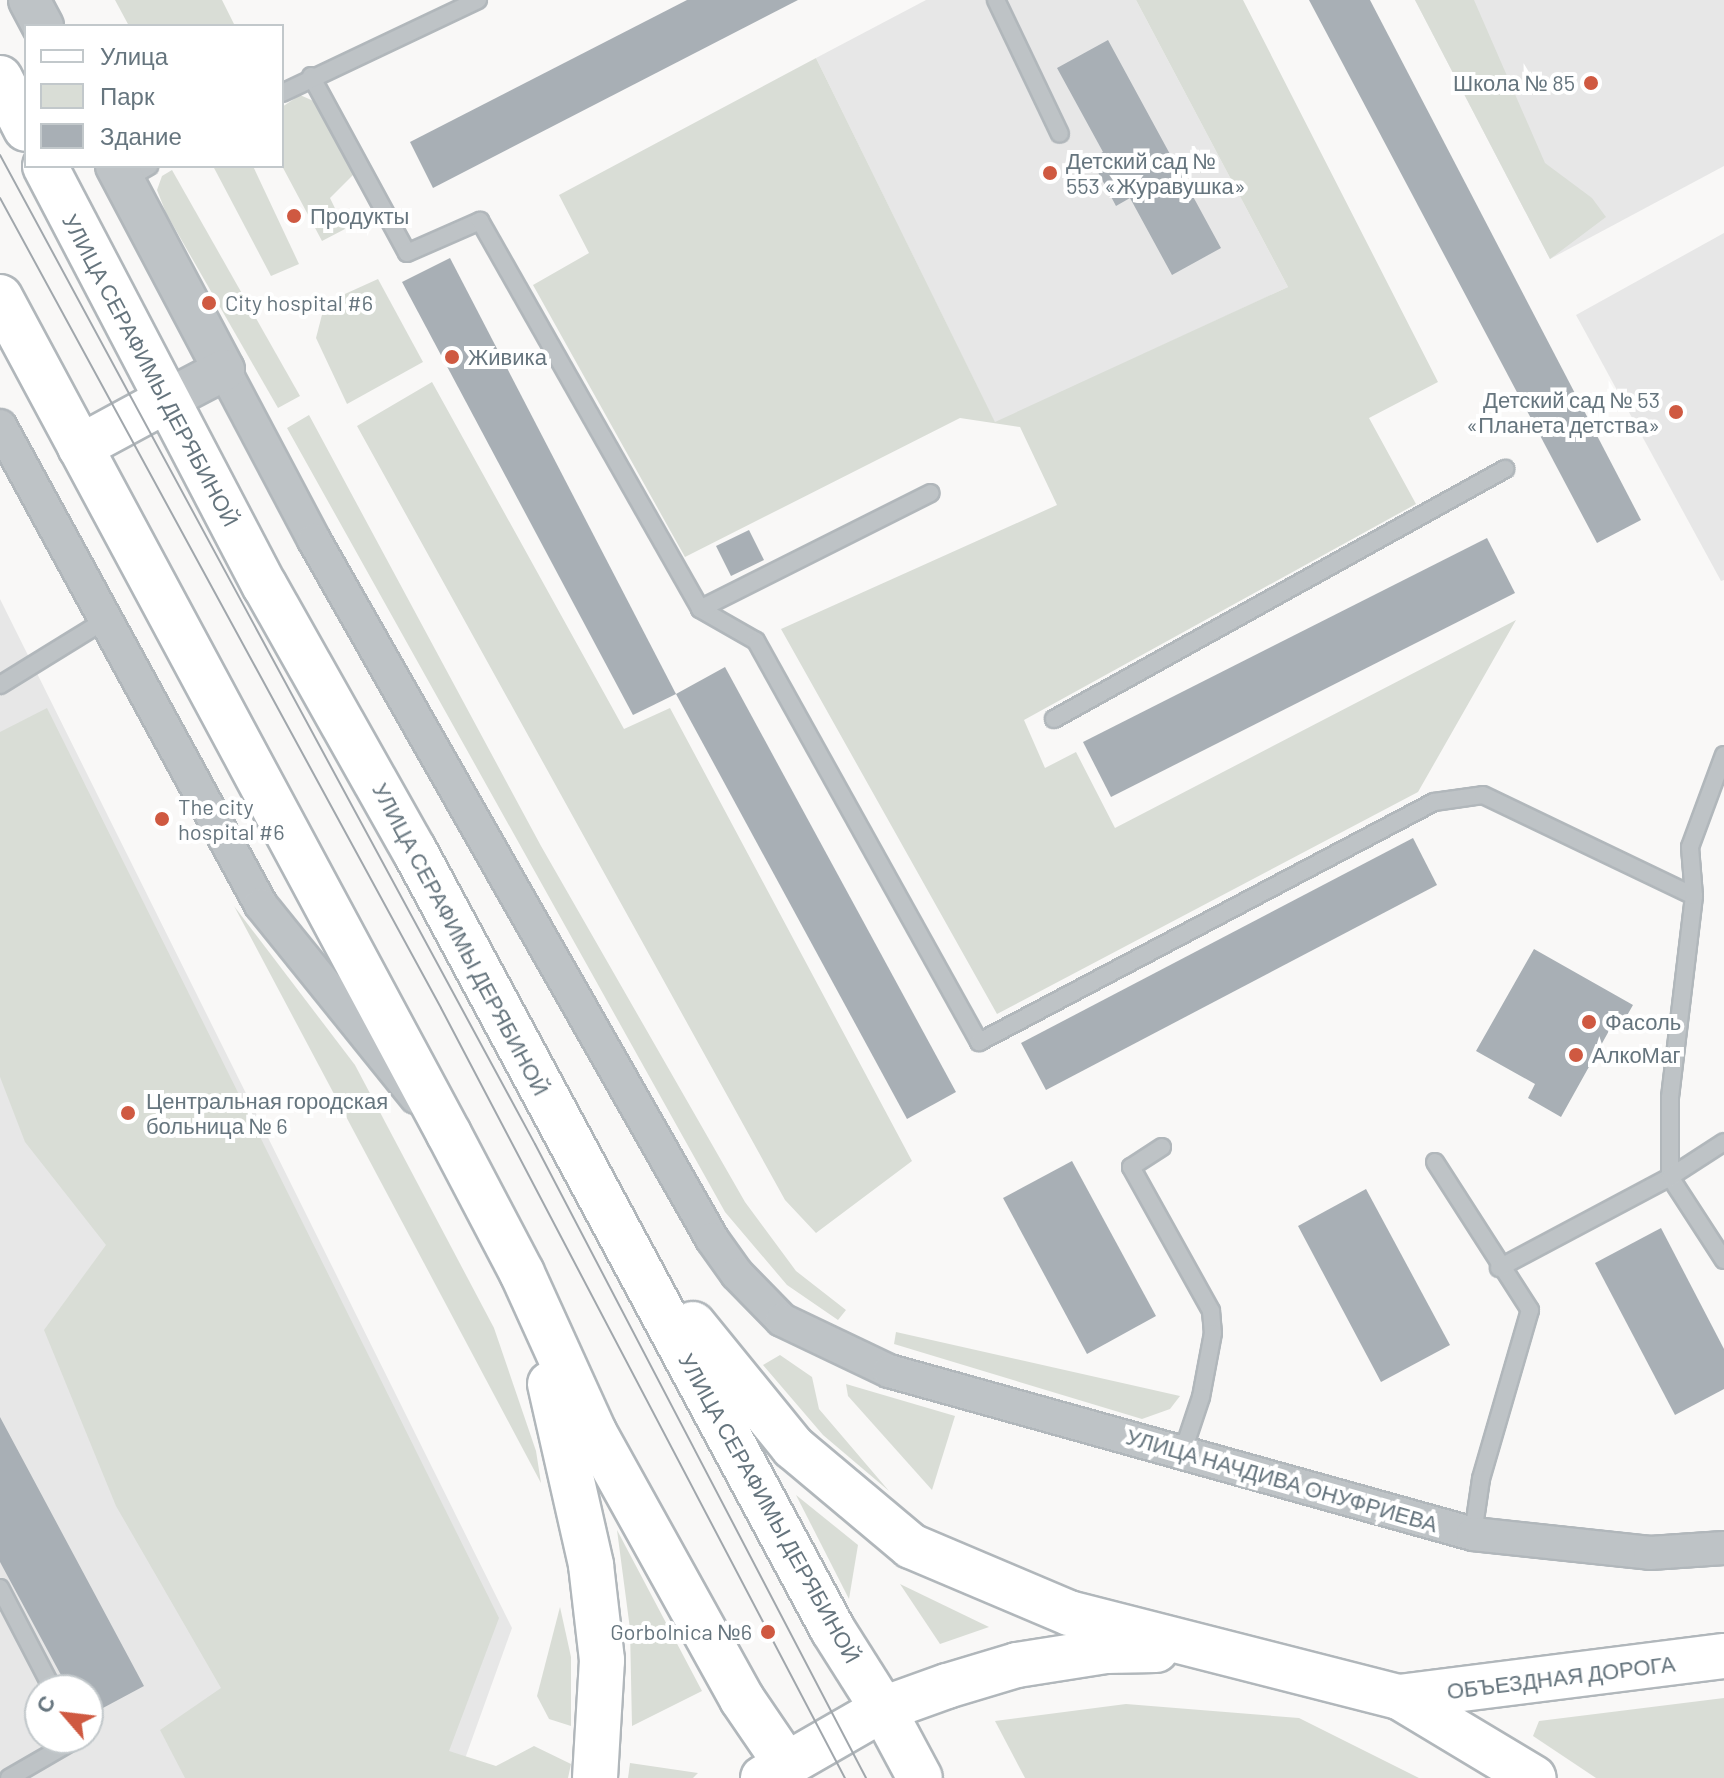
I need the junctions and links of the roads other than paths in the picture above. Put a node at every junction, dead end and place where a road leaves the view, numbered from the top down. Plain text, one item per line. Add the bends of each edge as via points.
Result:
1 (29, 0) edge
2 (478, 0) edge
3 (996, 0) edge
4 (42, 24) edge
5 (311, 76) junction
6 (0, 78) edge
7 (284, 92) edge
8 (24, 125) edge
9 (1060, 134) dead end
10 (46, 168) edge
11 (130, 171) edge
12 (0, 297) edge
13 (224, 370) junction
14 (165, 401) junction
15 (0, 426) edge
16 (80, 447) junction
17 (1505, 469) dead end
18 (931, 493) dead end
19 (700, 609) junction
20 (107, 619) junction
21 (0, 685) edge
22 (1054, 719) dead end
23 (1724, 755) edge
24 (1694, 896) junction
25 (449, 1134) junction
26 (1724, 1142) edge
27 (1162, 1147) dead end
28 (1435, 1162) dead end
29 (1670, 1177) junction
30 (619, 1232) junction
31 (1724, 1260) edge
32 (1499, 1268) junction
33 (522, 1273) junction
34 (1183, 1451) junction
35 (1473, 1534) junction
36 (1724, 1548) edge
37 (0, 1588) edge
38 (1199, 1650) junction
39 (1724, 1656) edge
40 (45, 1674) edge
41 (1399, 1697) junction
42 (883, 1709) junction
43 (50, 1754) edge
44 (781, 1773) edge
45 (9, 1778) edge
46 (595, 1778) edge
47 (920, 1778) edge
48 (1534, 1778) edge

1 - 4 street
2 - 5 lane
3 - 9 lane
5 - 7 lane
5 - 19 lane via 407,253 480,221
6 - 8 main road
10 - 14 main road, УЛИЦА СЕРАФИМЫ ДЕРЯБИНОЙ
11 - 13 street
12 - 16 main road
13 - 14 street
13 - 34 street, УЛИЦА НАЧДИВА ОНУФРИЕВА via 314,540 712,1239 737,1274 782,1320 889,1371
14 - 16 main road
14 - 30 main road, УЛИЦА СЕРАФИМЫ ДЕРЯБИНОЙ
15 - 20 street
16 - 25 main road
17 - 22 lane
18 - 19 lane
19 - 24 lane via 756,641 979,1042 1434,802 1483,795
20 - 21 lane
20 - 25 street via 261,905 366,1041
23 - 24 lane via 1690,847
24 - 29 lane via 1670,1098
25 - 33 main road
26 - 29 lane
27 - 34 lane via 1131,1167 1211,1311 1213,1333 1201,1397
28 - 32 lane
29 - 31 lane
29 - 32 lane
30 - 38 main road via 793,1447 880,1525 945,1563 1069,1613
30 - 42 main road, УЛИЦА СЕРАФИМЫ ДЕРЯБИНОЙ via 833,1630
32 - 35 lane via 1530,1310 1481,1479
33 - 44 main road via 594,1432
33 - 46 main road via 591,1565 602,1660
34 - 35 street, УЛИЦА НАЧДИВА ОНУФРИЕВА via 1339,1501
35 - 36 street, УЛИЦА НАЧДИВА ОНУФРИЕВА via 1650,1553
37 - 40 lane
38 - 41 main road
38 - 42 main road via 1106,1651 1017,1665
39 - 41 main road, ОБЪЕЗДНАЯ ДОРОГА via 1584,1678
41 - 48 main road
42 - 44 main road
42 - 47 main road, УЛИЦА СЕРАФИМЫ ДЕРЯБИНОЙ
43 - 45 lane

